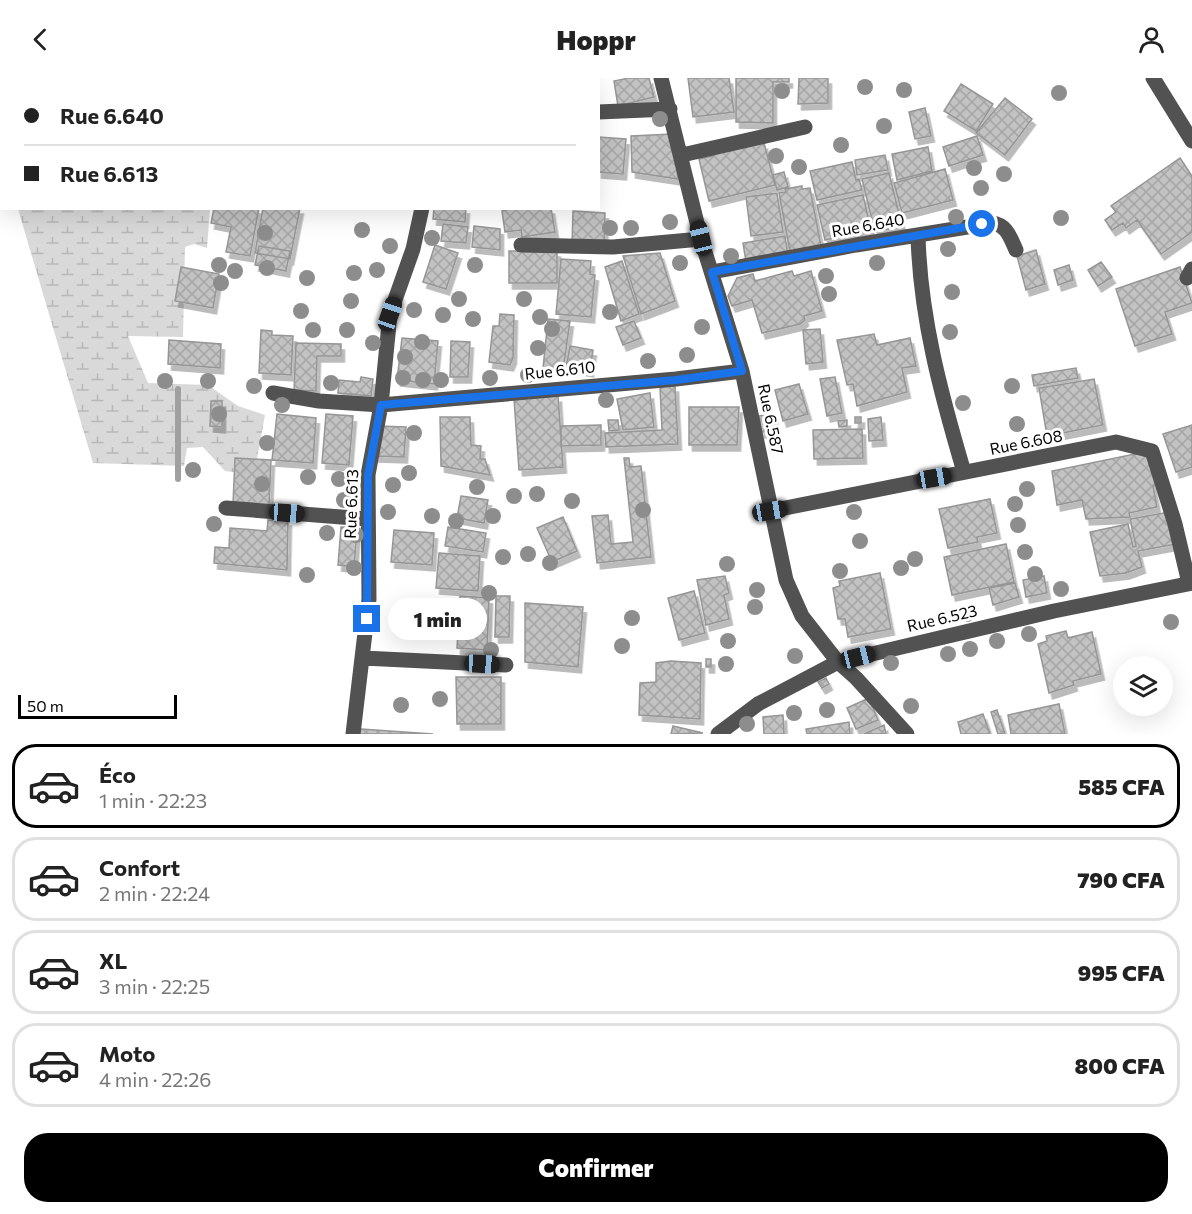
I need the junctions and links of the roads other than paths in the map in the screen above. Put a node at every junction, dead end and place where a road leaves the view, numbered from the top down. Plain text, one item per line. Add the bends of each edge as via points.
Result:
1 (661, 78) edge
2 (1153, 78) edge
3 (670, 109) junction
4 (600, 112) edge
5 (806, 127) dead end
6 (1192, 141) edge
7 (682, 155) junction
8 (422, 210) edge
9 (918, 235) junction
10 (701, 238) junction
11 (521, 245) dead end
12 (1016, 250) dead end
13 (712, 272) junction
14 (742, 371) junction
15 (273, 393) dead end
16 (381, 405) junction
17 (964, 472) junction
18 (226, 508) dead end
19 (770, 511) junction
20 (367, 519) junction
21 (1190, 583) edge
22 (363, 658) junction
23 (838, 662) junction
24 (506, 665) dead end
25 (352, 734) edge
26 (718, 734) edge
27 (907, 734) edge

1 - 3 street, Rue 6.587
2 - 6 street
3 - 4 street
3 - 7 street, Rue 6.587
5 - 7 street
7 - 10 street, Rue 6.587
8 - 16 street, Rue 6.613 via 413,249 390,314
9 - 12 street, Rue 6.640 via 999,224 1008,231
9 - 13 street, Rue 6.640
9 - 17 street via 923,298 936,374
10 - 11 street via 613,247
10 - 13 street, Rue 6.587
13 - 14 street, Rue 6.587
14 - 16 street, Rue 6.610
14 - 19 street, Rue 6.587
15 - 16 street, Rue 6.610
16 - 20 street, Rue 6.613 via 368,475
17 - 19 street, Rue 6.608
17 - 21 street, Rue 6.608 via 1116,442 1152,451
18 - 20 street
19 - 23 street, Rue 6.587 via 786,580 802,616
20 - 22 street, Rue 6.613 via 369,599
21 - 23 street, Rue 6.523
22 - 24 street
22 - 25 street, Rue 6.613
23 - 26 street, Rue 6.523 via 758,704
23 - 27 street, Rue 6.587

